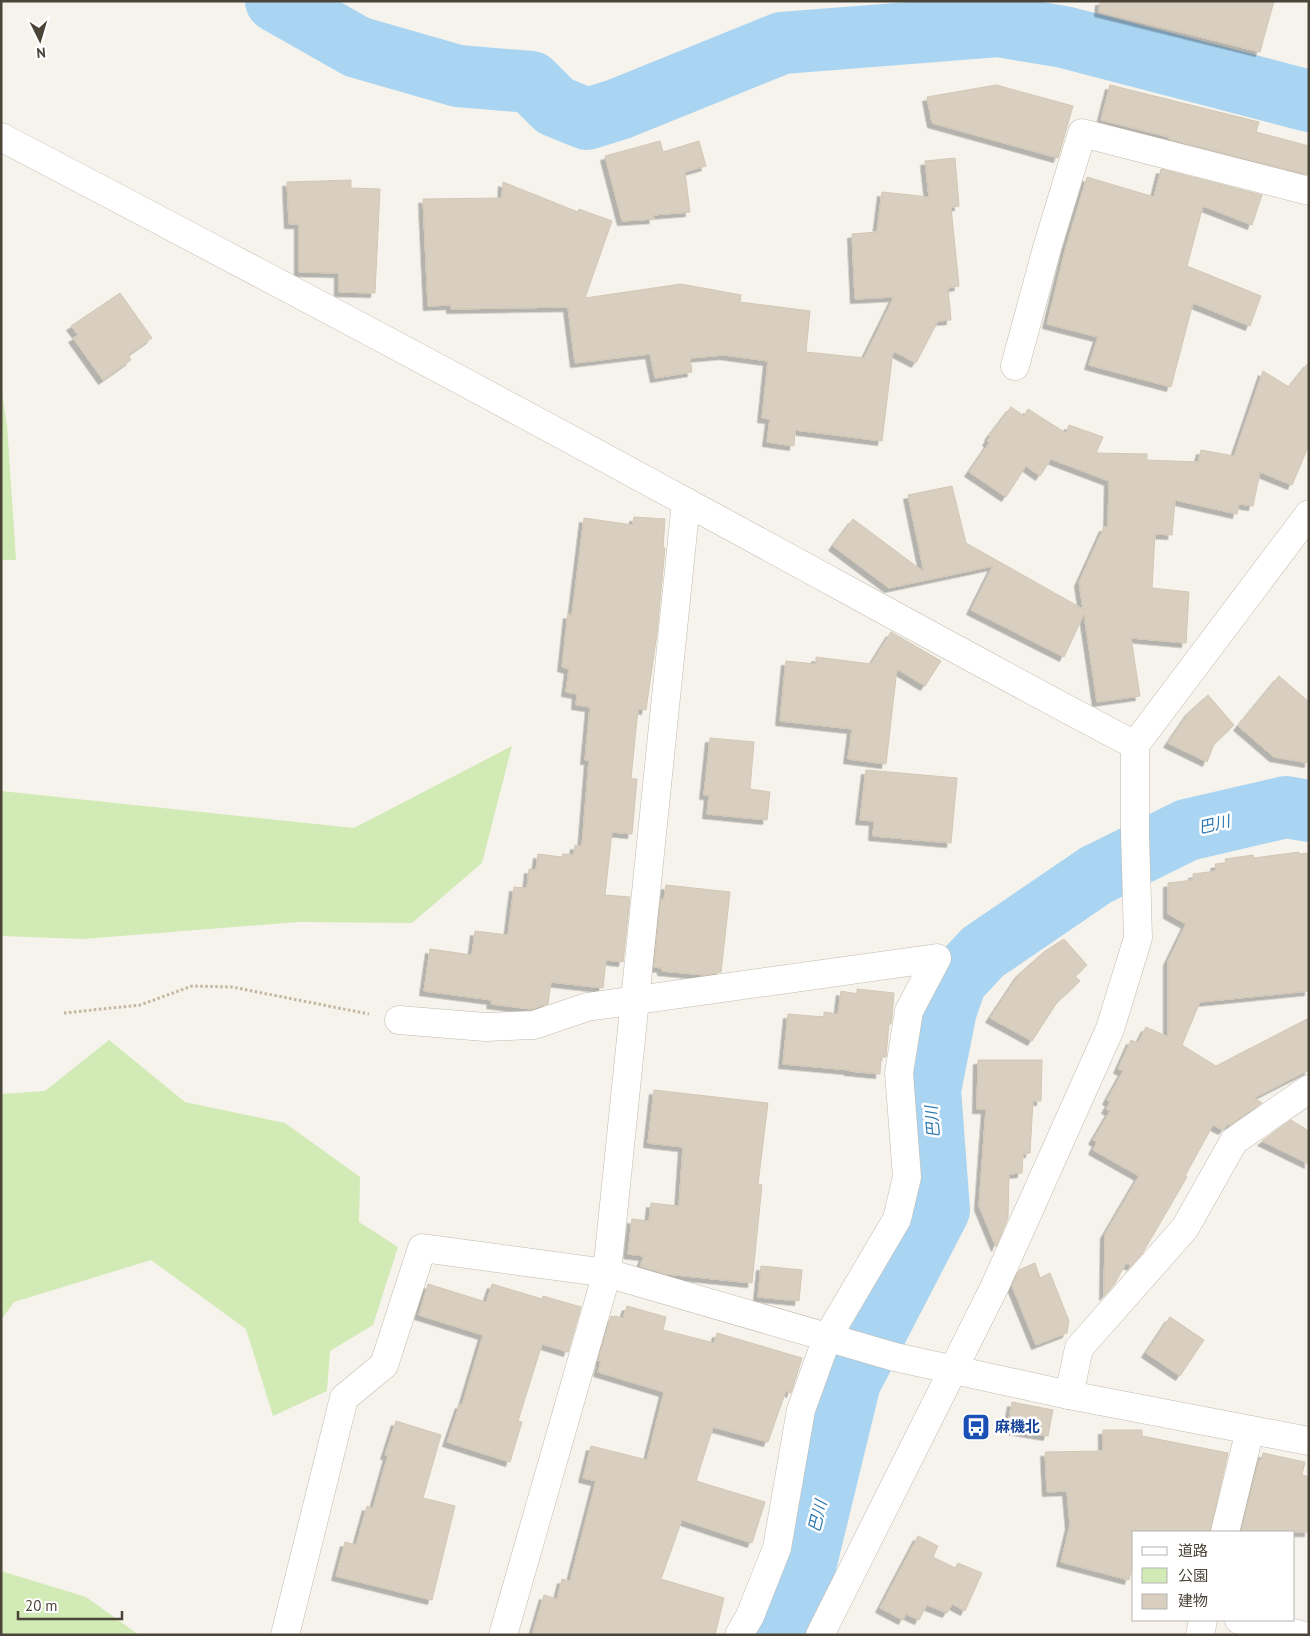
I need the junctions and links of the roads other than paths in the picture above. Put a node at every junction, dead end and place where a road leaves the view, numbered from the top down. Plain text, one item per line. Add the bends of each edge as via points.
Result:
1 (1, 137) edge
2 (1309, 191) edge
3 (1015, 366) dead end
4 (686, 502) junction
5 (1309, 514) edge
6 (1135, 745) junction
7 (635, 1000) junction
8 (399, 1020) road end
9 (1309, 1089) edge
10 (607, 1273) junction
11 (828, 1338) junction
12 (954, 1371) junction
13 (1068, 1395) junction
14 (1250, 1430) junction
15 (1309, 1441) edge
16 (1225, 1531) edge
17 (1203, 1621) edge
18 (1244, 1621) edge
19 (285, 1635) edge
20 (503, 1635) edge
21 (739, 1635) edge
22 (820, 1635) edge
23 (1200, 1635) edge
24 (1302, 1635) edge

1 - 4 street via 284,284
2 - 3 street via 1082,133
4 - 6 street
4 - 7 street
5 - 6 street
6 - 12 street via 1138,938 1110,1029
7 - 8 street via 587,1007 534,1024 485,1027
7 - 10 street
7 - 11 street via 937,958 909,1011 899,1074 907,1177 897,1219
9 - 13 street via 1234,1141 1184,1228 1079,1348
10 - 11 street
10 - 19 street via 422,1248 384,1365 344,1398
10 - 20 street
11 - 12 street
11 - 21 street via 801,1410 777,1548
12 - 13 street
12 - 22 street
13 - 14 street
14 - 15 street
14 - 16 street
17 - 23 street
18 - 24 street

